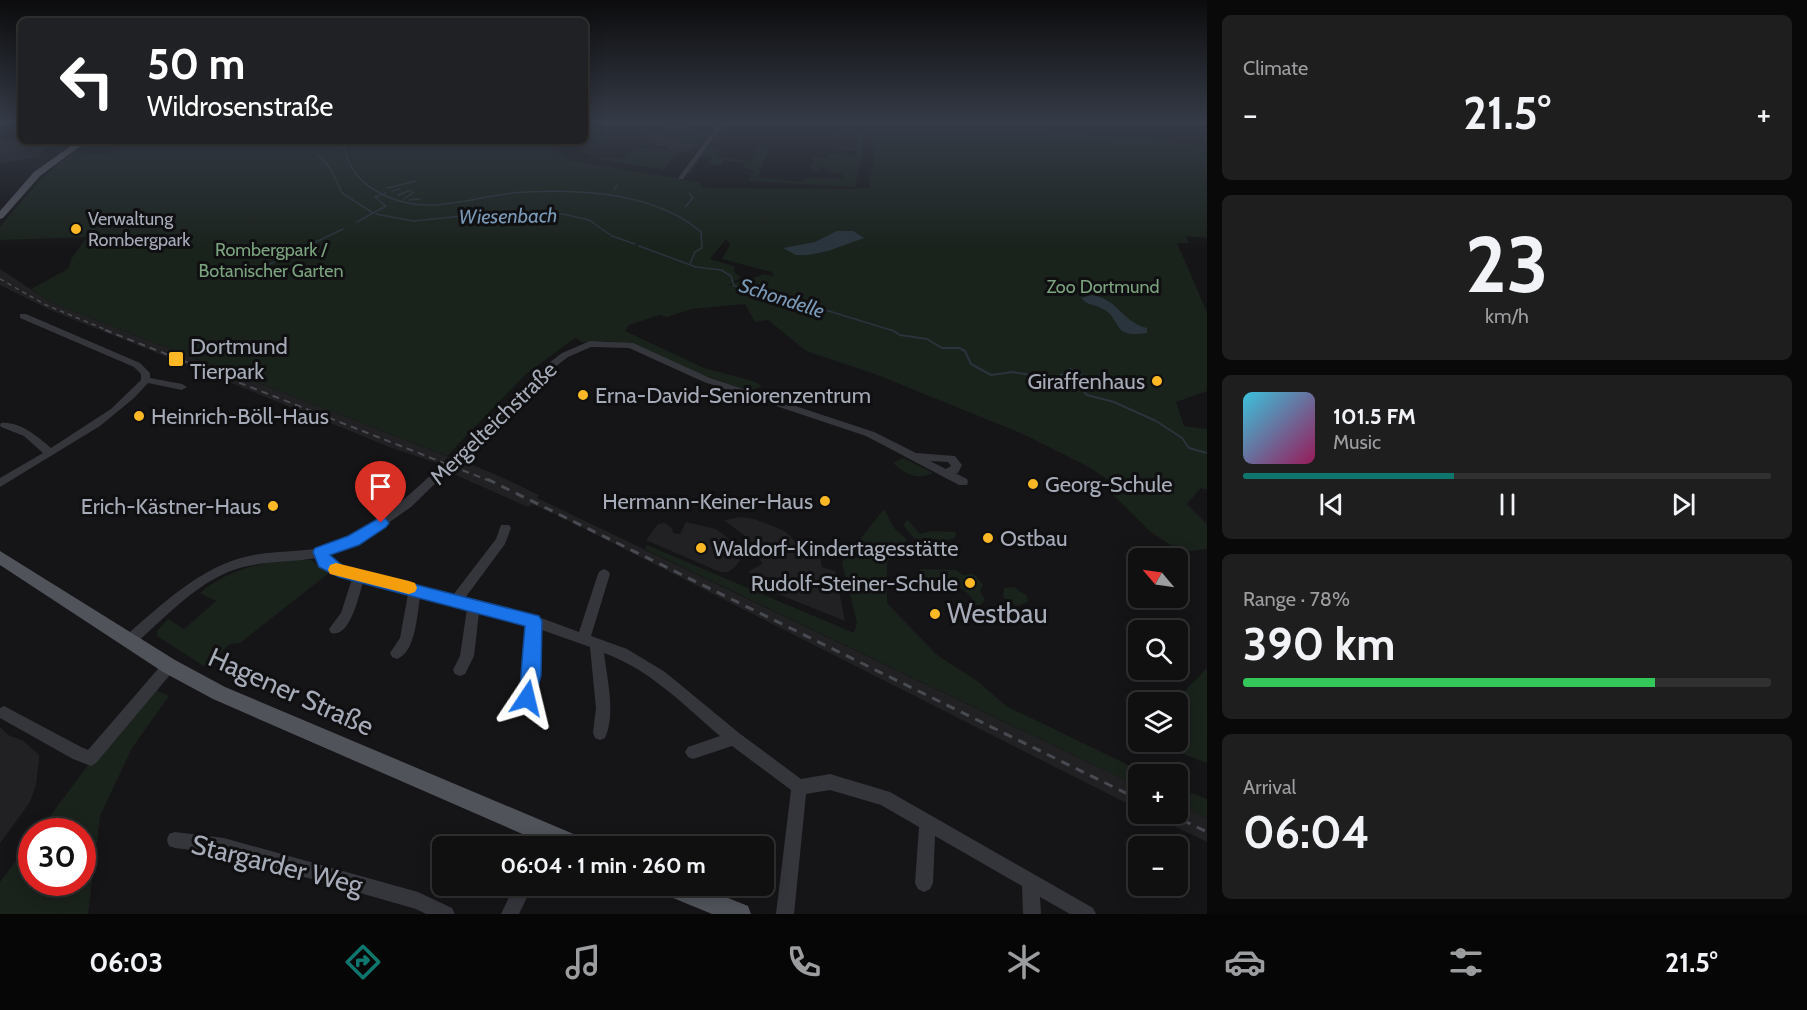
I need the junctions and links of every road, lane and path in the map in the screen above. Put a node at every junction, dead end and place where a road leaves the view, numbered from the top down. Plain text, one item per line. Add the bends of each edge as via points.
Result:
1 (50, 165) edge
2 (691, 165) edge
3 (681, 178) dead end
4 (0, 216) edge
5 (23, 316) dead end
6 (146, 380) junction
7 (182, 387) dead end
8 (5, 425) dead end
9 (49, 452) junction
10 (963, 482) dead end
11 (0, 483) edge
12 (505, 528) dead end
13 (321, 552) junction
14 (0, 557) edge
15 (604, 574) dead end
16 (360, 575) junction
17 (415, 589) junction
18 (457, 599) junction
19 (474, 604) junction
20 (533, 621) junction
21 (336, 628) dead end
22 (129, 641) junction
23 (590, 642) junction
24 (397, 653) dead end
25 (169, 666) junction
26 (460, 670) dead end
27 (527, 698) dead end
28 (4, 713) dead end
29 (600, 733) dead end
30 (734, 738) junction
31 (693, 752) dead end
32 (799, 787) junction
33 (927, 823) junction
34 (537, 836) edge
35 (175, 840) dead end
36 (1030, 882) junction
37 (924, 883) dead end
38 (519, 896) edge
39 (696, 896) edge
40 (446, 914) edge
41 (510, 914) edge
42 (740, 914) edge
43 (785, 914) edge
44 (1032, 914) edge
45 (1087, 914) edge

1 - 4 main road
2 - 3 street
5 - 6 street via 137,365
6 - 7 street
6 - 9 street via 100,421
8 - 9 street via 28,434
9 - 11 street
10 - 13 street, Mergelteichstraße via 842,423 707,380 630,345 590,344 552,365 407,504 353,540
12 - 18 street via 501,541
13 - 16 street via 330,567
13 - 22 street, Mergelteichstraße via 277,556 230,567 199,584
14 - 22 main road, Hagener Straße
15 - 23 street
16 - 17 street
16 - 21 street via 347,615
17 - 18 street
17 - 24 street via 406,640
18 - 19 street
19 - 20 street
19 - 26 street via 467,656
20 - 23 street
20 - 27 street via 532,675
22 - 25 main road, Hagener Straße
23 - 29 street via 603,708
23 - 30 street via 622,653 660,676
25 - 28 street via 91,758
25 - 34 main road, Hagener Straße via 259,713
30 - 31 street
30 - 32 street
32 - 33 street via 830,782 852,787 884,798
32 - 43 street
33 - 36 street
33 - 37 street
35 - 40 street, Stargarder Weg via 224,846 418,901
36 - 44 street
36 - 45 street
38 - 41 street
39 - 42 main road

